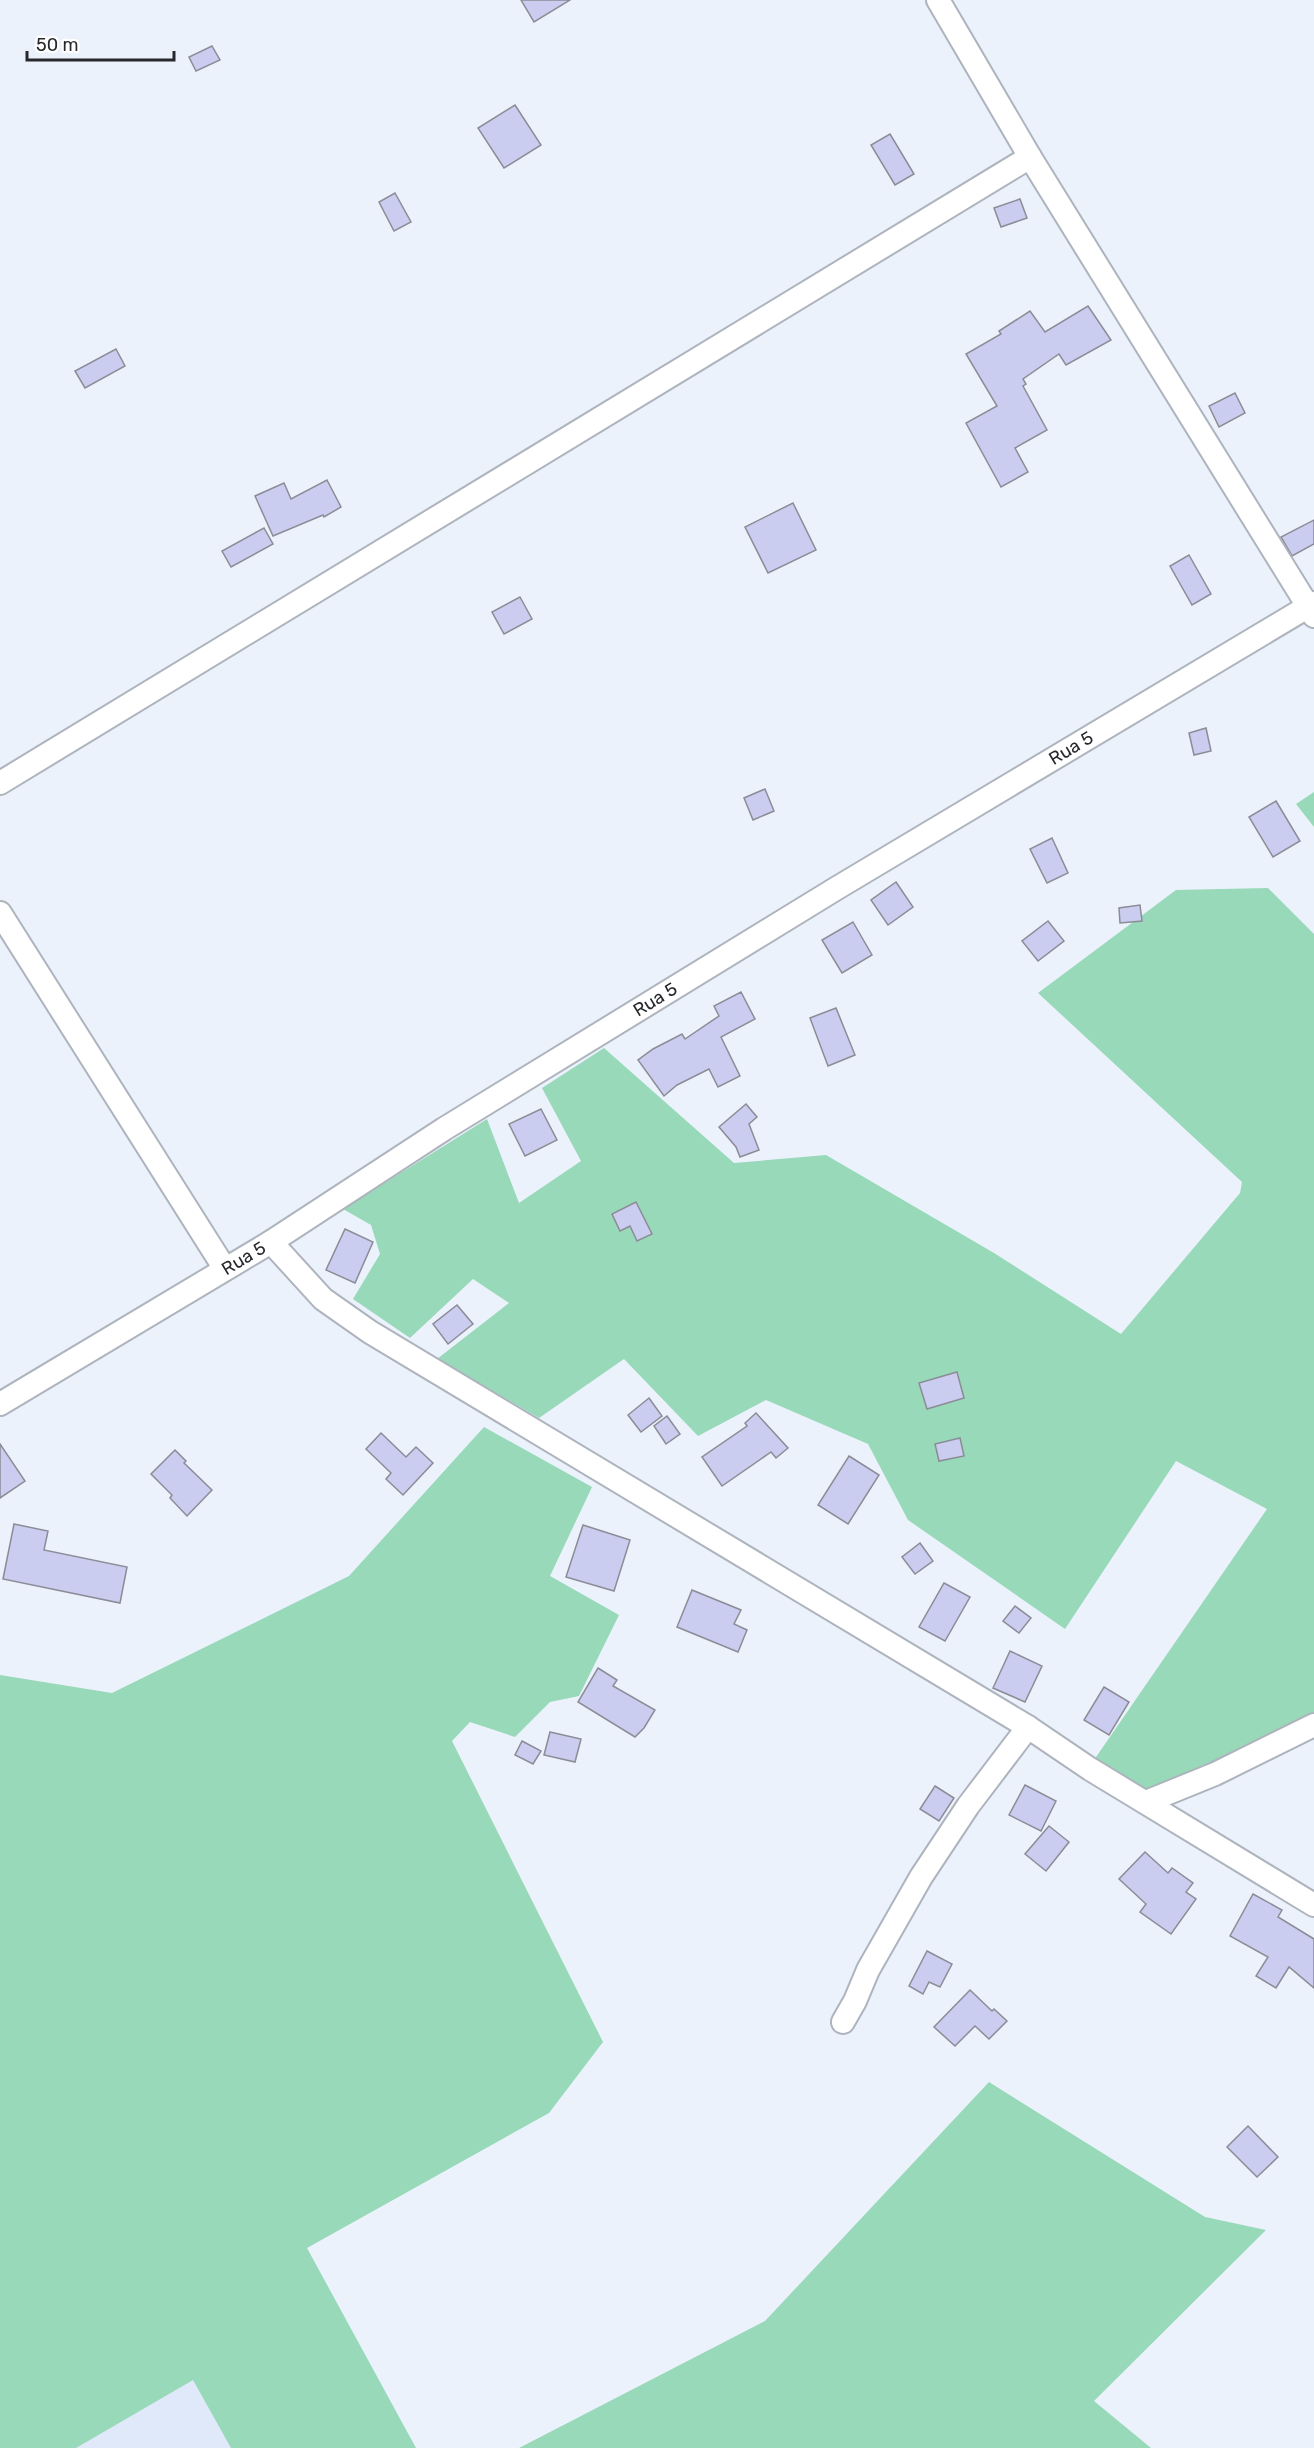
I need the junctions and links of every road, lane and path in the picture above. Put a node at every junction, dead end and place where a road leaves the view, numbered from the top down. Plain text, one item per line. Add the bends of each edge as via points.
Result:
1 (938, 0) edge
2 (1030, 157) junction
3 (1312, 609) edge
4 (0, 783) edge
5 (0, 913) edge
6 (271, 1242) junction
7 (225, 1269) junction
8 (0, 1404) edge
9 (1314, 1725) edge
10 (1028, 1726) junction
11 (1146, 1802) junction
12 (1314, 1905) edge
13 (843, 2022) dead end

1 - 2 street
2 - 3 street
2 - 4 street
3 - 6 street, Rua 5 via 817,900 444,1129
5 - 7 street
6 - 7 street, Rua 5
6 - 10 street via 323,1299 370,1332
7 - 8 street, Rua 5
9 - 11 street via 1226,1769
10 - 11 street
10 - 13 street via 921,1877
11 - 12 street

